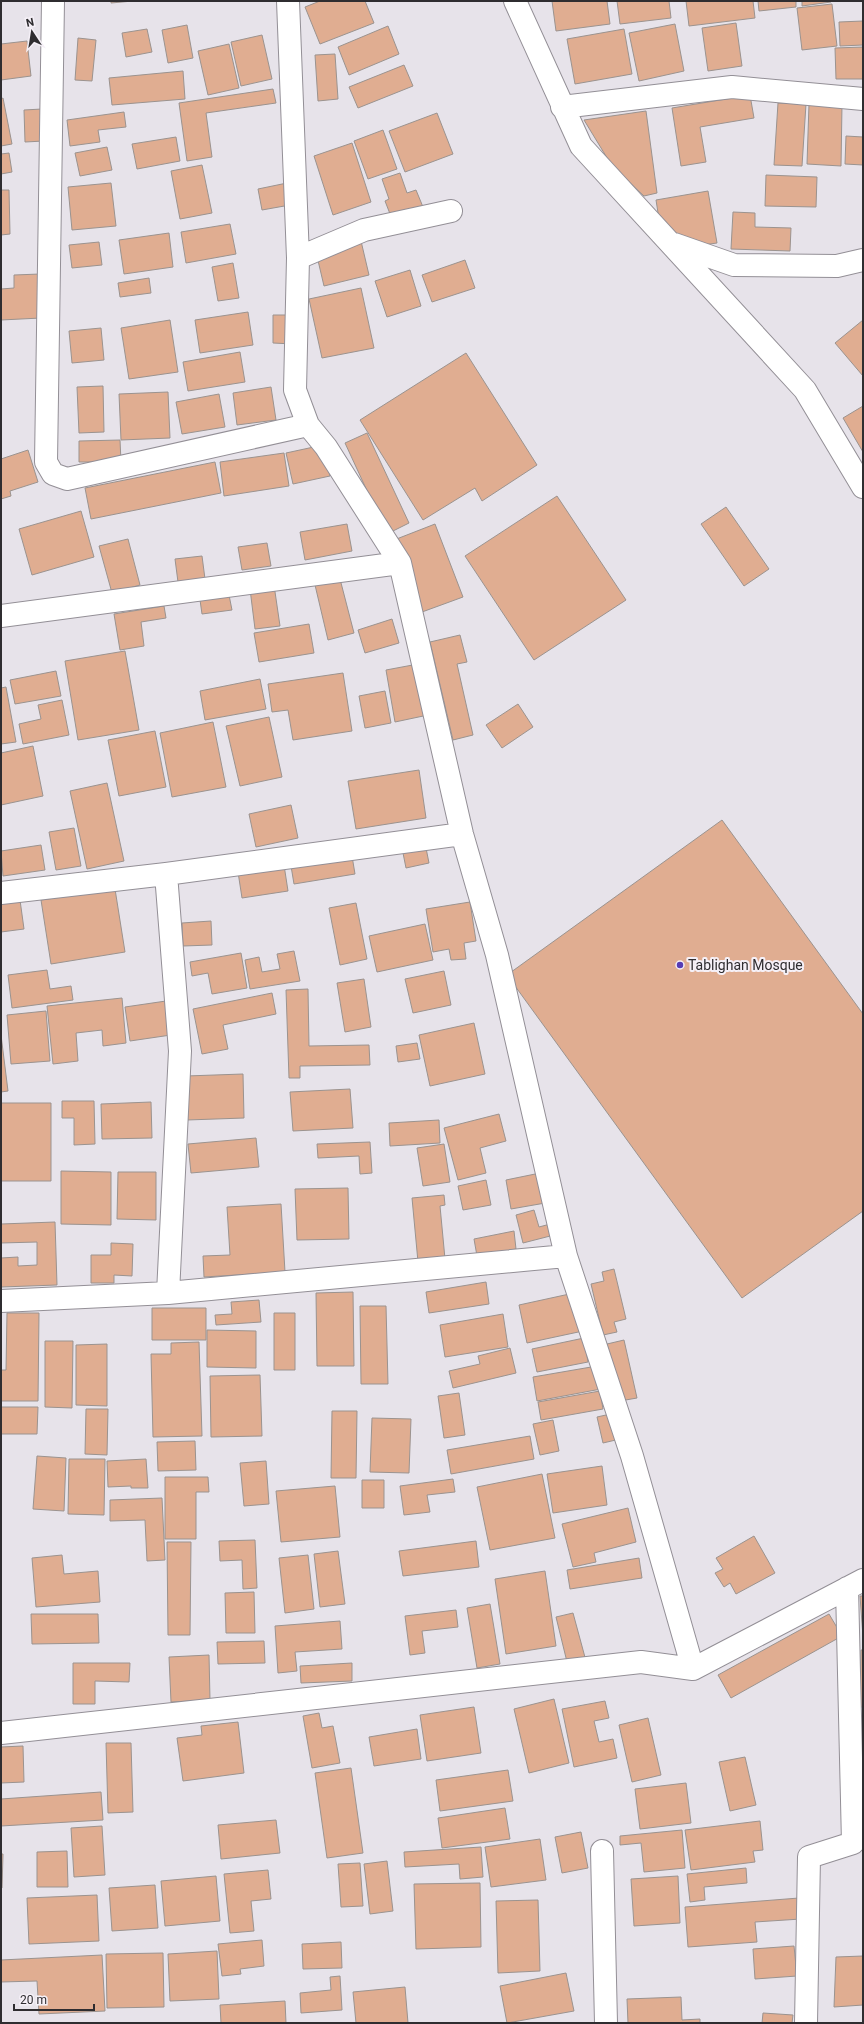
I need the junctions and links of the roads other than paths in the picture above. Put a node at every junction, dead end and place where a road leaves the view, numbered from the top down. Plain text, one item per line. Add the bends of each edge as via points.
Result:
1 (52, 1) edge
2 (288, 1) edge
3 (516, 1) edge
4 (863, 99) edge
5 (562, 107) junction
6 (451, 211) dead end
7 (671, 243) junction
8 (298, 258) junction
9 (863, 260) edge
10 (308, 425) junction
11 (863, 487) edge
12 (400, 563) junction
13 (1, 616) edge
14 (462, 834) junction
15 (166, 874) junction
16 (1, 893) edge
17 (566, 1256) junction
18 (168, 1293) junction
19 (1, 1301) edge
20 (855, 1584) edge
21 (693, 1669) junction
22 (1, 1733) edge
23 (602, 1851) dead end
24 (606, 2023) edge
25 (806, 2023) edge

1 - 10 street via 46,462 53,474 67,479
2 - 8 street
3 - 5 street
4 - 5 street via 732,87
5 - 7 street via 581,146
6 - 8 street via 364,230
7 - 9 street via 734,265 837,266
7 - 11 street via 805,390
8 - 10 street via 295,390
10 - 12 street via 326,447
12 - 13 street
12 - 14 street
14 - 15 street
14 - 17 street via 498,955
15 - 16 street
15 - 18 street via 180,1051
17 - 18 street
17 - 21 street via 632,1456
18 - 19 street
20 - 21 street
20 - 25 street via 853,1843 809,1857
21 - 22 street via 640,1662
23 - 24 street

